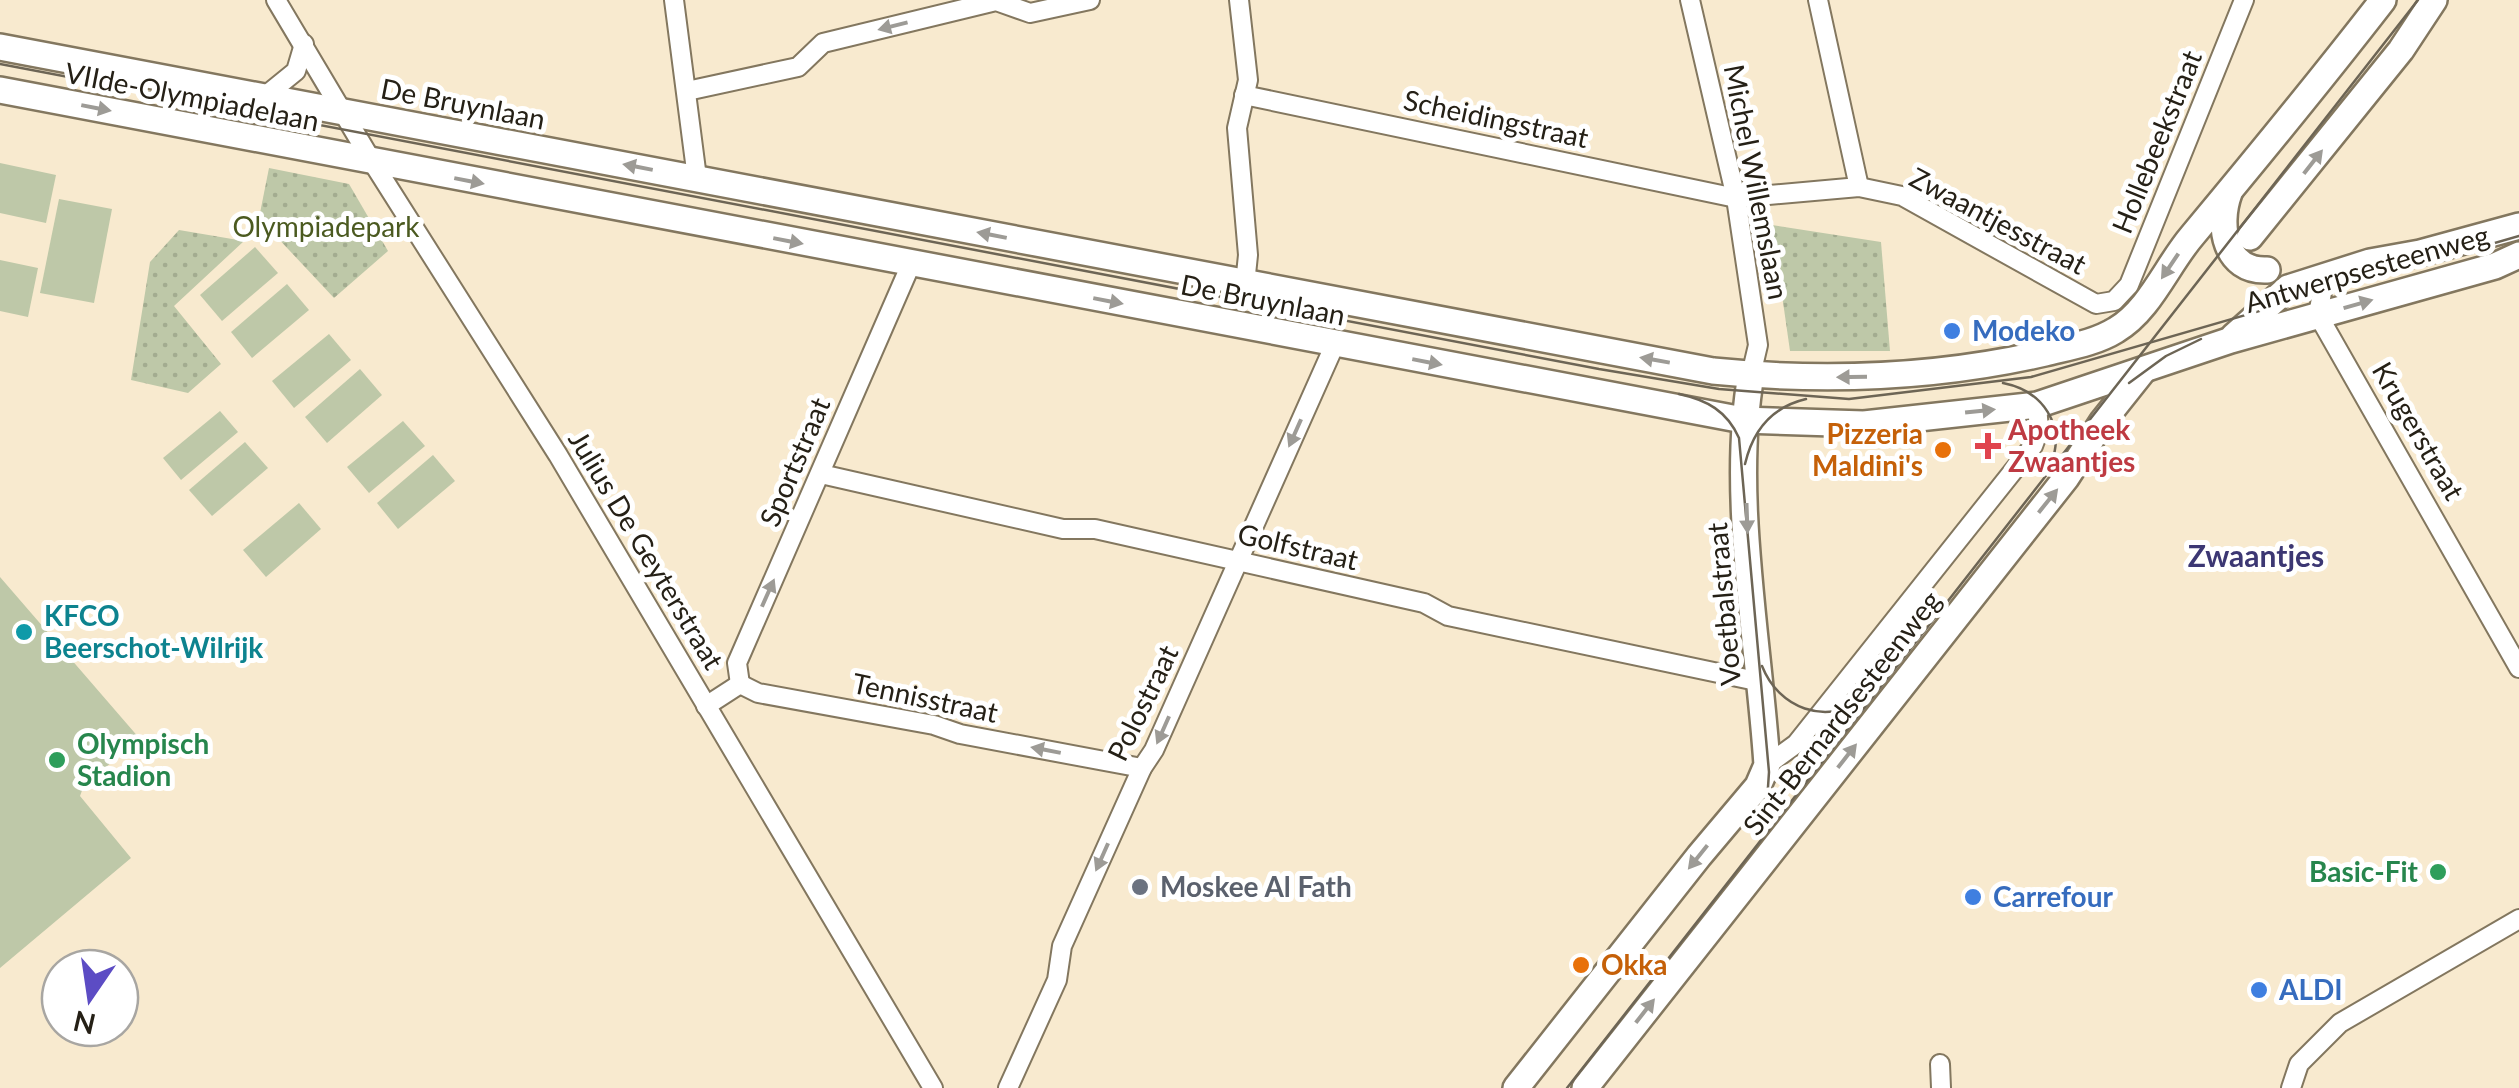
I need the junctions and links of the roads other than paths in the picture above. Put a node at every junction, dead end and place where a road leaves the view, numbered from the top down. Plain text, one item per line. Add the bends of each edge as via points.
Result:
1 (276, 0) edge
2 (674, 0) edge
3 (1090, 0) edge
4 (1239, 0) edge
5 (1690, 0) edge
6 (1818, 0) edge
7 (2244, 0) edge
8 (2382, 0) edge
9 (2434, 0) edge
10 (304, 44) junction
11 (0, 47) edge
12 (0, 90) edge
13 (687, 91) junction
14 (1244, 95) junction
15 (264, 97) junction
16 (345, 113) junction
17 (373, 163) junction
18 (697, 178) junction
19 (1859, 188) junction
20 (2230, 191) junction
21 (1736, 198) junction
22 (2519, 226) edge
23 (2238, 235) junction
24 (2192, 236) junction
25 (2519, 255) edge
26 (911, 264) junction
27 (2343, 270) junction
28 (1245, 284) junction
29 (2288, 288) junction
30 (2114, 301) joint
31 (2318, 315) junction
32 (2231, 340) junction
33 (1335, 344) junction
34 (2142, 372) junction
35 (1751, 375) junction
36 (2037, 405) junction
37 (1743, 420) junction
38 (821, 474) junction
39 (1239, 562) junction
40 (2519, 668) edge
41 (1761, 682) junction
42 (740, 684) junction
43 (706, 706) junction
44 (1142, 768) junction
45 (1764, 774) junction
46 (2519, 919) edge
47 (1940, 1064) dead end
48 (932, 1088) edge
49 (1008, 1088) edge
50 (1516, 1088) edge
51 (1585, 1088) edge
52 (1941, 1088) edge
53 (2291, 1088) edge

1 - 10 street, Julius De Geyterstraat
2 - 13 street
3 -> 13 street via 1030,12 996,2 824,43 798,66
4 - 14 street
5 - 21 street, Michel Willemslaan
6 - 19 street
7 - 30 street, Hollebeekstraat via 2129,286
8 - 20 main road
23 -> 9 main road via 2390,64
10 - 15 street via 296,71
10 - 16 street, Julius De Geyterstraat
11 - 15 main road, VIIde-Olympiadelaan
12 -> 17 main road, VIIde-Olympiadelaan
13 - 18 street
14 - 21 street, Scheidingstraat
14 - 28 street via 1236,128
15 - 16 main road, VIIde-Olympiadelaan
16 - 17 street, Julius De Geyterstraat
18 -> 16 main road, De Bruynlaan
17 -> 26 main road, De Bruynlaan
17 - 43 street, Julius De Geyterstraat via 548,438
28 -> 18 main road, De Bruynlaan
19 - 21 street, Zwaantjesstraat
19 - 30 street, Zwaantjesstraat via 1902,196 2096,304
20 - 23 main road via 2224,209
20 - 24 main road
21 - 35 street, Michel Willemslaan via 1758,345
22 - 27 main road, Antwerpsesteenweg
23 - 24 main road
23 - 29 main road, Krugerstraat
24 -> 35 main road, De Bruynlaan via 2140,307 2105,336 2008,362 1924,372
31 -> 25 main road, Antwerpsesteenweg
26 -> 33 main road, De Bruynlaan
26 - 38 street, Sportstraat
27 - 29 main road, Antwerpsesteenweg
27 - 31 street via 2323,287
35 -> 28 main road, De Bruynlaan
29 - 31 main road, Krugerstraat
29 - 32 main road, Antwerpsesteenweg
31 - 32 main road, Antwerpsesteenweg
31 - 40 street, Krugerstraat
32 - 34 main road, Antwerpsesteenweg
33 -> 37 main road, De Bruynlaan
33 -> 39 street, Polostraat
34 - 36 main road, De Bruynlaan
51 -> 34 main road, Sint-Bernardsesteenweg via 2066,478
35 - 37 main road, Voetbalstraat
37 -> 36 main road, De Bruynlaan via 1864,424
36 - 45 street, Sint-Bernardsesteenweg via 2034,446 1796,744
37 -> 41 main road, Voetbalstraat
38 - 39 street, Golfstraat
42 -> 38 street, Sportstraat via 737,662
39 - 41 street, Golfstraat via 1424,603 1448,616
39 -> 44 street, Polostraat
41 - 45 main road, Voetbalstraat
42 - 43 street
44 -> 42 street, Tennisstraat via 758,694
43 - 48 street, Julius De Geyterstraat
44 -> 49 street, Polostraat via 1062,946 1058,980
45 -> 50 main road, Sint-Bernardsesteenweg
46 - 53 street via 2340,1023 2299,1064
47 - 52 street

